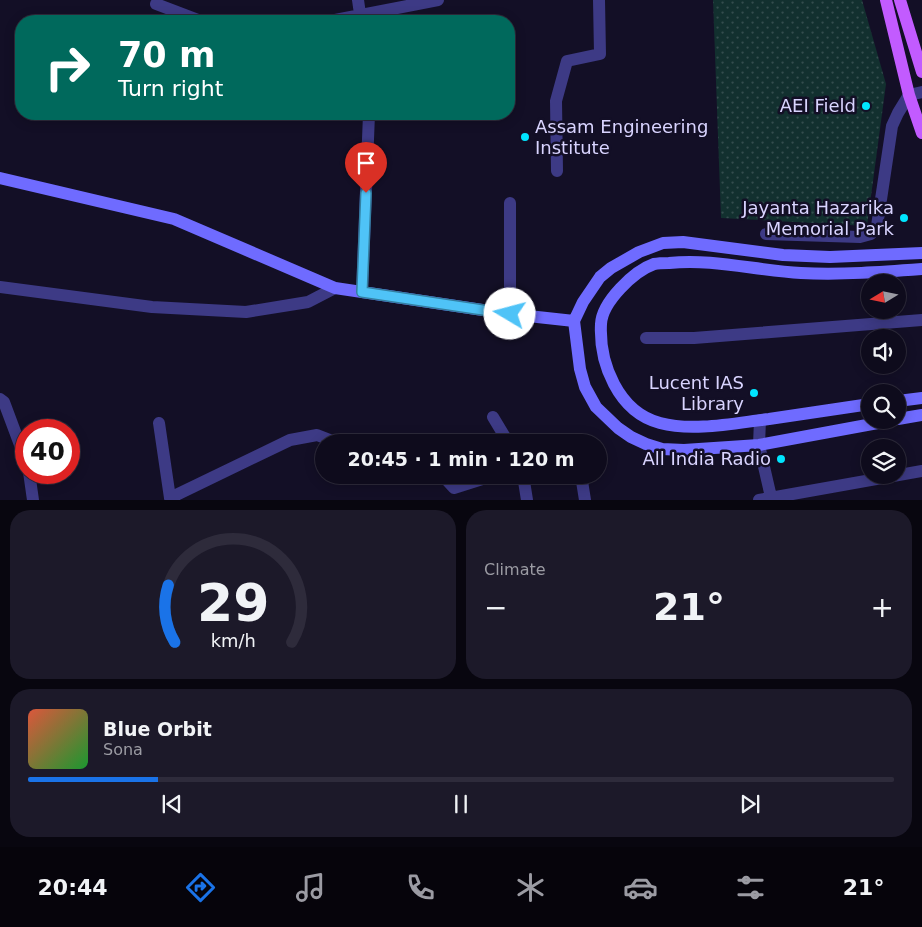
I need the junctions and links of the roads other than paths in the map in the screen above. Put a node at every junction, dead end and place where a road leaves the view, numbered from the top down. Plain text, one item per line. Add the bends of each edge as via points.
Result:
1 (358, 0) edge
2 (438, 0) edge
3 (599, 0) edge
4 (886, 0) edge
5 (900, 0) edge
6 (156, 4) dead end
7 (185, 15) edge
8 (360, 15) edge
9 (374, 15) edge
10 (922, 72) edge
11 (916, 93) edge
12 (369, 120) edge
13 (922, 133) edge
14 (556, 171) dead end
15 (0, 178) edge
16 (510, 203) dead end
17 (766, 234) dead end
18 (922, 252) edge
19 (922, 270) edge
20 (0, 287) edge
21 (335, 288) junction
22 (362, 292) junction
23 (510, 314) junction
24 (922, 320) edge
25 (574, 321) junction
26 (646, 338) dead end
27 (922, 398) edge
28 (0, 399) edge
29 (906, 400) edge
30 (861, 405) edge
31 (922, 415) edge
32 (493, 417) dead end
33 (906, 418) edge
34 (760, 420) junction
35 (159, 423) dead end
36 (861, 426) edge
37 (15, 432) edge
38 (503, 434) edge
39 (315, 435) edge
40 (759, 445) junction
41 (922, 471) edge
42 (31, 484) edge
43 (450, 484) edge
44 (467, 484) edge
45 (524, 484) edge
46 (582, 484) edge
47 (765, 498) edge
48 (33, 500) edge
49 (527, 500) edge
50 (585, 500) edge

1 - 8 street
2 - 9 street
3 - 14 street via 600,54 567,61 556,101
4 - 11 main road
5 - 10 main road
6 - 7 street
11 - 13 main road
11 - 17 street via 898,112 892,126 877,226 871,234 860,237
12 - 22 street
15 - 21 main road via 174,219
16 - 23 street
18 - 25 main road via 830,257 783,255 683,242 663,243 639,252 600,277
19 - 34 main road via 802,273 680,262 655,264 638,272 621,288 601,319 600,334 608,373 627,402 643,416 676,426
20 - 21 street via 152,308 246,312 308,302
21 - 22 main road
22 - 23 main road
23 - 25 main road
24 - 26 street via 694,338
25 - 40 main road via 585,387 596,407 618,428 662,449
27 - 29 main road
28 - 37 street
30 - 34 main road
31 - 33 main road
32 - 38 street
34 - 40 street
35 - 39 street via 170,498 290,440
36 - 40 main road
40 - 47 street
41 - 47 street
42 - 48 street
43 - 44 street via 454,488
45 - 49 street
46 - 50 street

